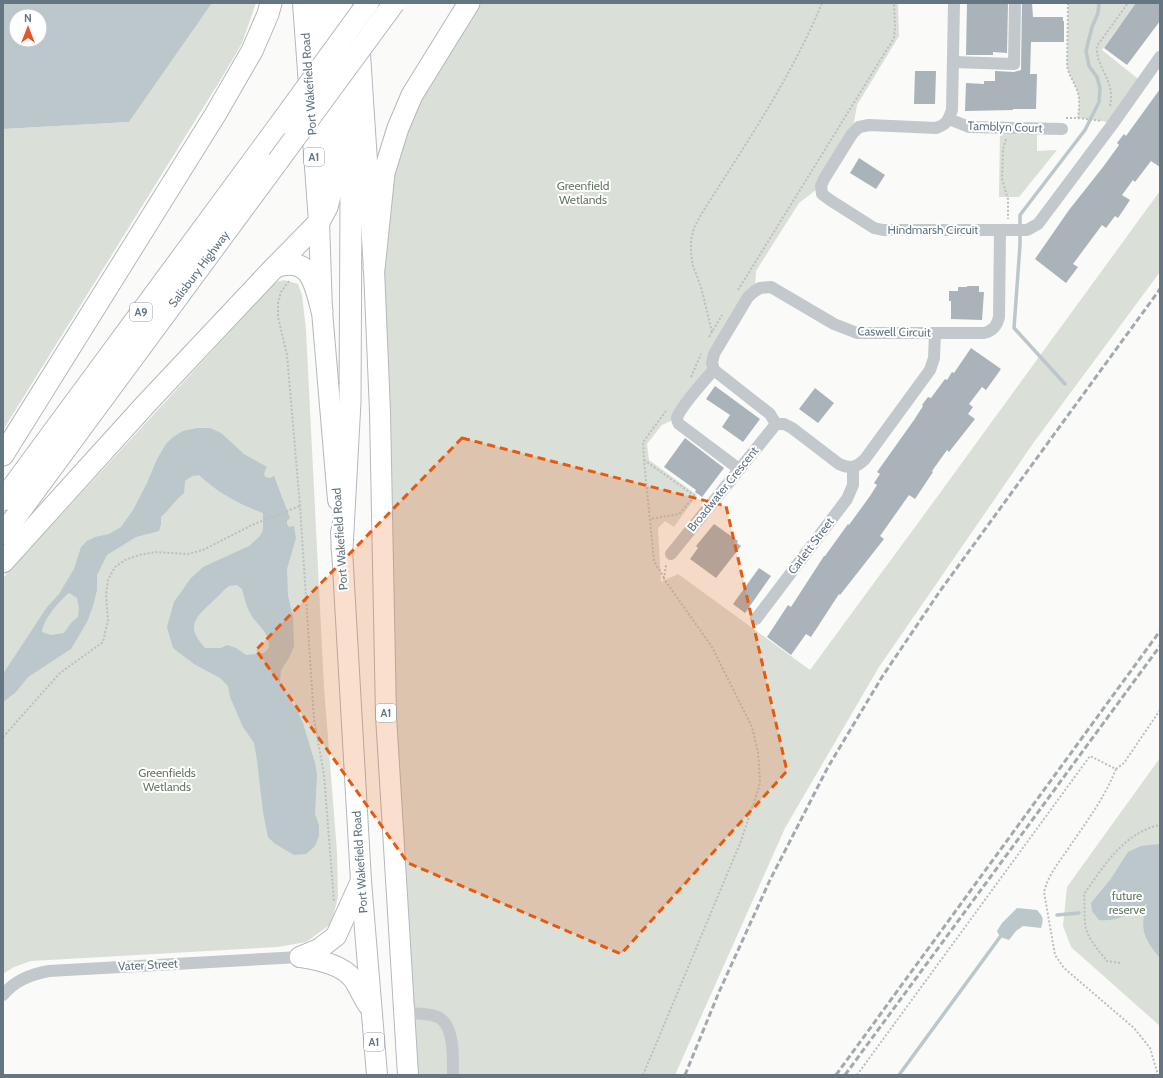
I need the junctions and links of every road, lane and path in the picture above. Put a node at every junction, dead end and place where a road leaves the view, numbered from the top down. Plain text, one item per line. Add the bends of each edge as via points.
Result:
1 (271, 3) edge
2 (304, 3) edge
3 (323, 3) edge
4 (342, 3) edge
5 (357, 3) edge
6 (368, 3) edge
7 (394, 3) edge
8 (469, 3) edge
9 (822, 3) edge
10 (894, 3) edge
11 (954, 3) edge
12 (1015, 3) edge
13 (1068, 3) edge
14 (1128, 3) edge
15 (1160, 57) edge
16 (953, 62) junction
17 (1108, 110) dead end
18 (949, 119) junction
19 (1103, 121) dead end
20 (1062, 129) dead end
21 (1008, 134) dead end
22 (319, 222) junction
23 (1007, 228) junction
24 (374, 269) junction
25 (284, 272) junction
26 (735, 294) dead end
27 (322, 311) junction
28 (724, 313) dead end
29 (712, 332) junction
30 (935, 333) junction
31 (709, 338) dead end
32 (703, 350) dead end
33 (716, 351) junction
34 (714, 370) junction
35 (690, 379) dead end
36 (684, 406) junction
37 (776, 424) junction
38 (3, 455) edge
39 (644, 460) junction
40 (853, 468) junction
41 (739, 469) junction
42 (3, 500) edge
43 (300, 506) junction
44 (650, 519) junction
45 (3, 534) edge
46 (342, 549) junction
47 (671, 554) joint
48 (3, 562) edge
49 (664, 579) junction
50 (756, 619) dead end
51 (1160, 710) edge
52 (3, 737) edge
53 (1116, 769) junction
54 (1160, 825) edge
55 (361, 881) junction
56 (343, 922) junction
57 (300, 957) junction
58 (1120, 963) dead end
59 (3, 995) edge
60 (371, 1010) junction
61 (404, 1013) junction
62 (377, 1075) edge
63 (408, 1075) edge
64 (452, 1075) edge
65 (643, 1075) edge
66 (857, 1075) edge
67 (1158, 1075) edge

1 - 38 highway via 252,51 215,115
2 - 22 highway, Port Wakefield Road / A1
3 - 22 highway via 334,180 327,207
4 - 46 highway via 351,202 350,402
5 - 24 highway, A1
6 - 42 highway, Salisbury Highway / A9, bridge
7 - 45 highway, Salisbury Highway / A9, bridge
8 - 24 highway via 412,95 398,128 384,173
9 - 29 path via 797,58 694,228 691,240 693,266 702,288
10 - 26 path via 894,38
11 - 16 street
12 - 16 street via 1014,64
13 - 19 path via 1067,66 1078,92 1078,118
14 - 17 path via 1097,46 1097,56 1110,89
15 - 23 street, Hindmarsh Circuit via 1038,224 1027,230
16 - 18 street via 952,110
18 - 20 street, Tamblyn Court via 969,128
18 - 23 street, Hindmarsh Circuit via 944,125 936,128 869,125 859,128 852,134 824,179 821,186 822,194 874,228 883,230
21 - 23 path via 1002,149 1002,179 1008,198
22 - 25 highway
22 - 27 highway, Port Wakefield Road / A1
23 - 30 street, Caswell Circuit via 998,324 984,333
24 - 61 highway, A1 via 380,412 386,716
25 - 27 highway via 284,264 306,269 313,279
25 - 43 path via 278,317 287,355
25 - 48 highway via 145,405
27 - 46 highway, Port Wakefield Road / A1
28 - 29 path
29 - 31 path
29 - 33 path
30 - 33 street, Caswell Circuit via 849,331 776,288 764,287 748,297
30 - 40 street via 934,358 930,370 865,459
32 - 35 path
33 - 34 street, Caswell Circuit via 712,363
34 - 36 street
34 - 37 street via 770,414
36 - 39 path via 668,409 644,442
36 - 41 street via 677,418 679,424
37 - 40 street via 792,428 839,464
37 - 41 street, Broadwater Crescent
39 - 44 path
39 - 44 path via 695,496 679,514
40 - 50 street, Carlett Street via 853,485 847,499
41 - 47 street, Broadwater Crescent
43 - 52 path via 252,525 203,550 188,554 155,552 139,555 115,567 108,580 108,620 103,642 60,673
43 - 56 path via 314,719 324,775 335,912
44 - 49 path via 654,562
46 - 55 highway, Port Wakefield Road / A1
47 - 49 path
49 - 65 path via 712,647 752,727 758,752 760,780 741,841
51 - 53 path via 1124,762
53 - 66 path via 1090,756
53 - 67 path via 1109,786 1057,864 1044,892 1055,955 1064,968 1134,1028 1150,1048
54 - 58 path via 1144,830 1126,842 1114,853 1084,894 1085,924 1090,938 1107,961
55 - 56 highway
55 - 60 highway, Port Wakefield Road / A1
56 - 57 highway via 336,936 327,944
57 - 59 street, Vater Street via 49,970 21,979
57 - 60 highway via 320,960 351,976
60 - 62 highway, Port Wakefield Road / A1
61 - 63 highway, A1
61 - 64 street via 436,1016 442,1019 450,1034

